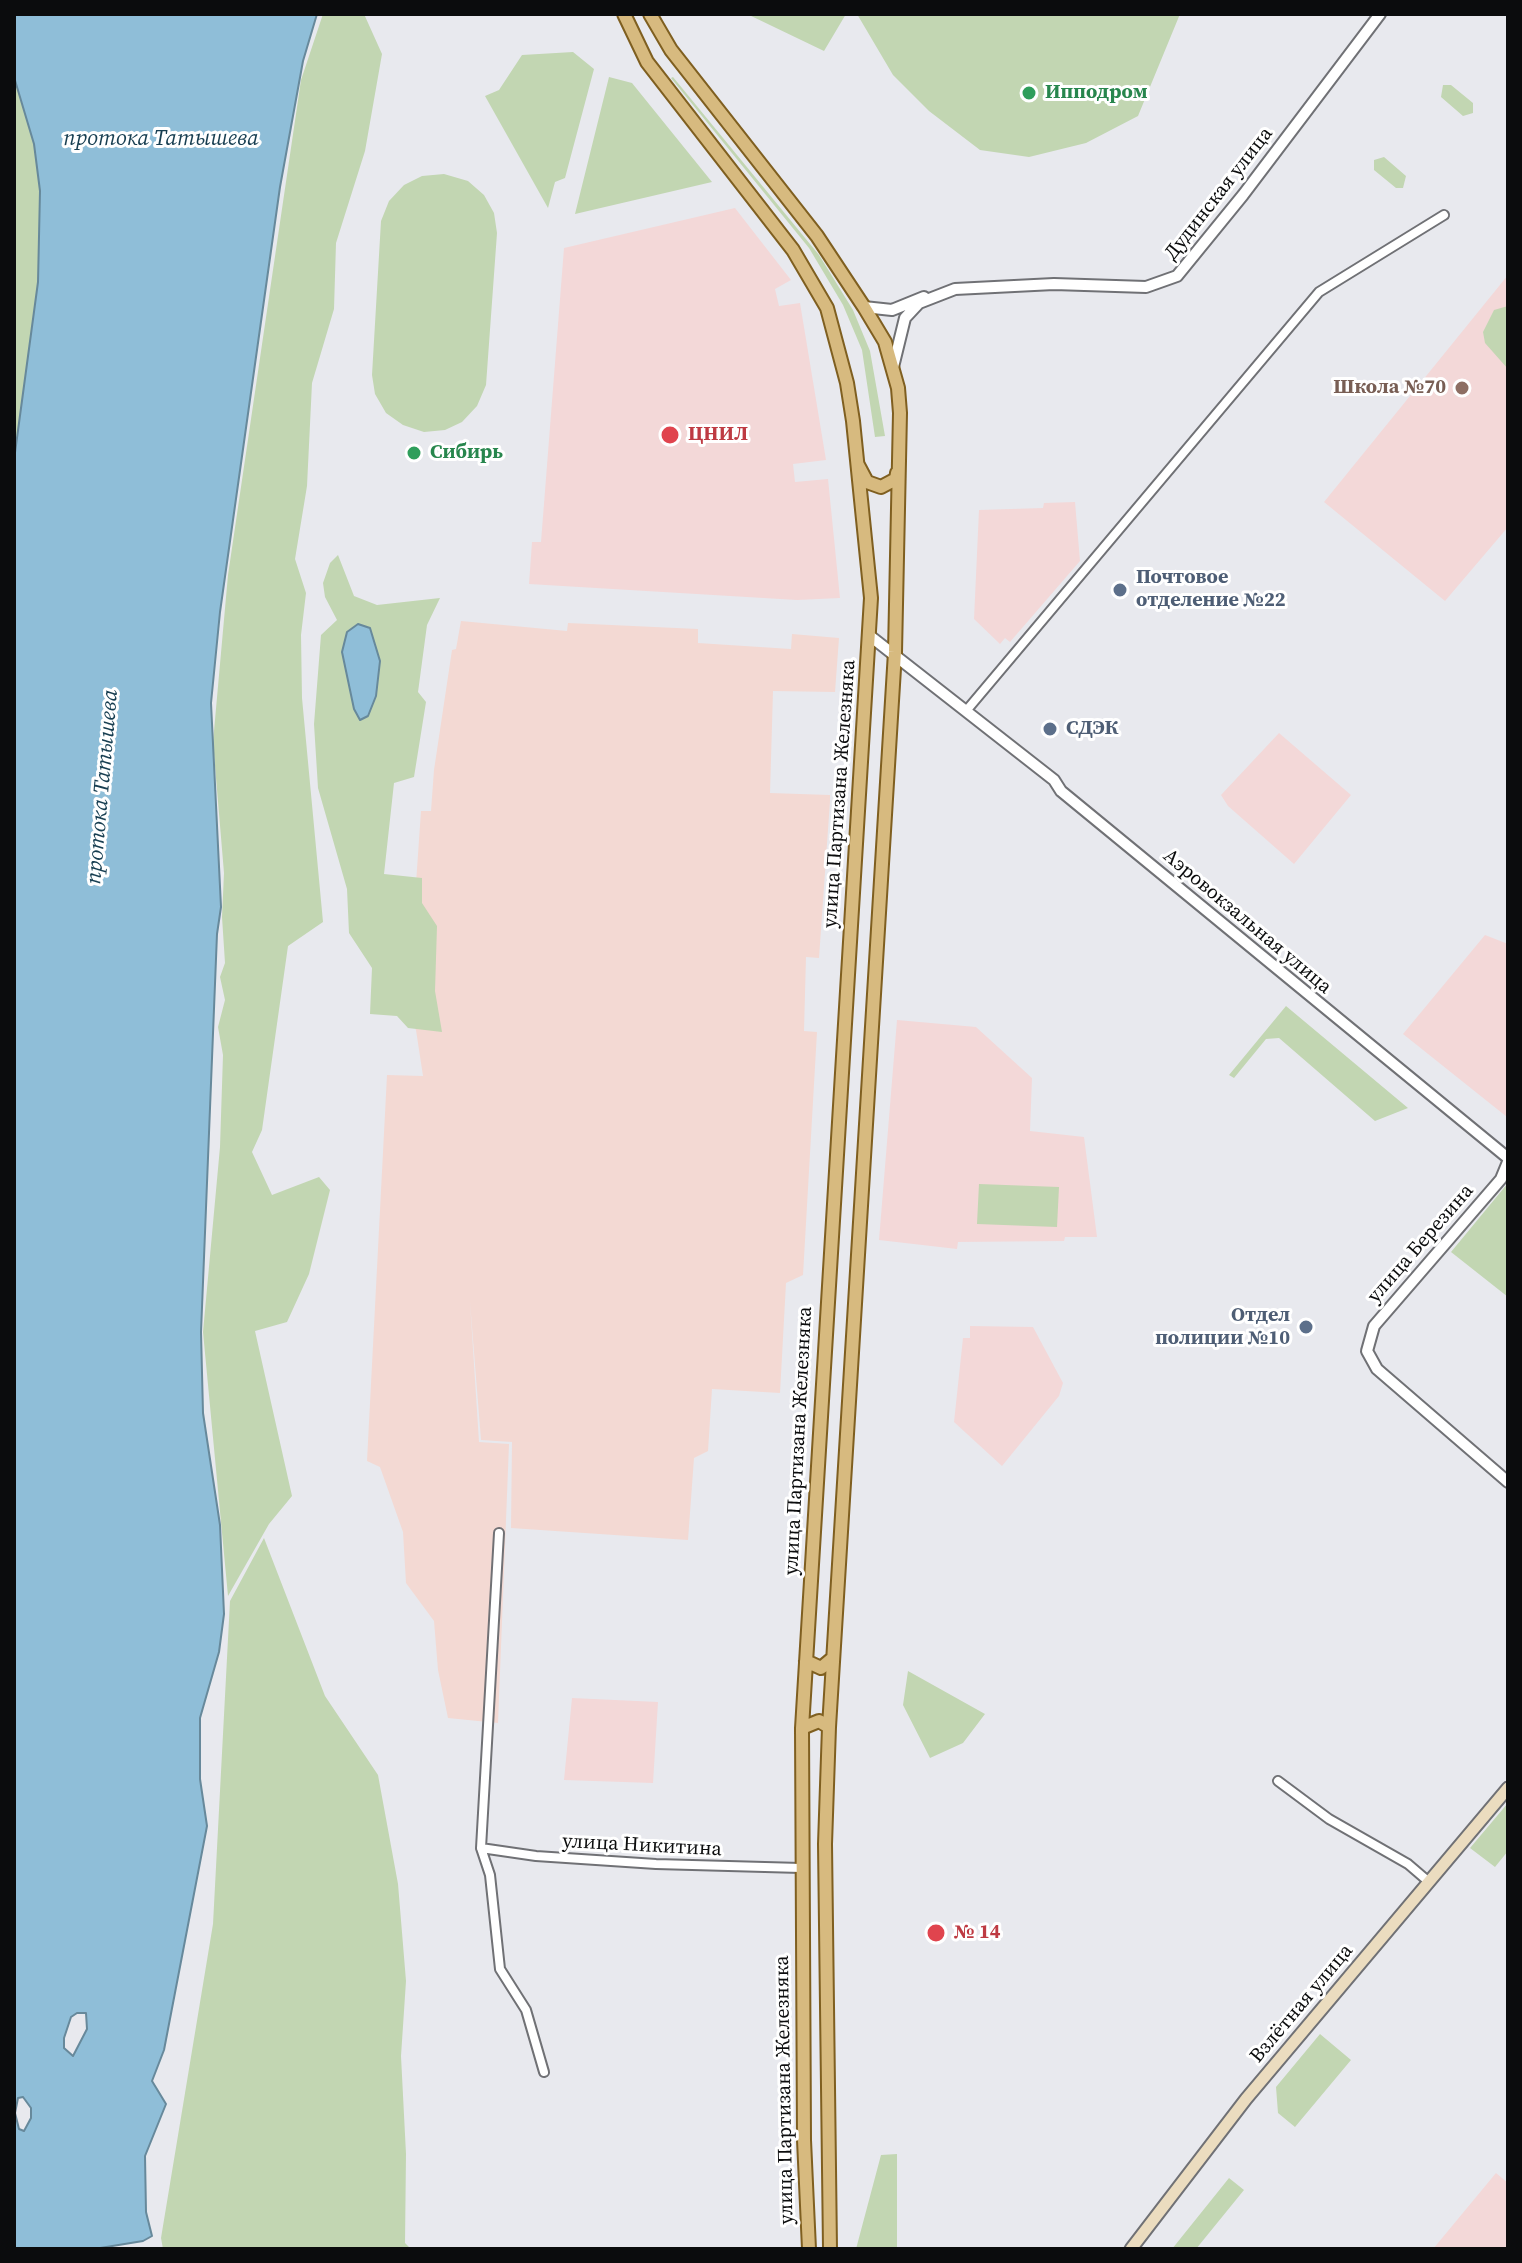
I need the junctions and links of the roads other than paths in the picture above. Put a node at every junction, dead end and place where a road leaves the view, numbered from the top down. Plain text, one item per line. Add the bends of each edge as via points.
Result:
1 (624, 14) edge
2 (650, 14) edge
3 (1380, 14) edge
4 (1444, 215) dead end
5 (934, 296) junction
6 (864, 307) junction
7 (892, 370) junction
8 (856, 463) junction
9 (899, 465) junction
10 (870, 636) junction
11 (895, 652) junction
12 (966, 711) junction
13 (846, 1023) junction
14 (873, 1024) junction
15 (1508, 1160) edge
16 (1508, 1482) edge
17 (499, 1533) dead end
18 (833, 1658) junction
19 (806, 1661) junction
20 (829, 1727) junction
21 (802, 1728) junction
22 (1278, 1781) dead end
23 (1508, 1788) edge
24 (481, 1848) junction
25 (801, 1868) junction
26 (1429, 1882) junction
27 (544, 2072) dead end
28 (1143, 2235) junction
29 (809, 2249) edge
30 (830, 2249) edge
31 (1131, 2249) edge
32 (1138, 2249) edge

1 - 8 main road, улица Партизана Железняка via 636,43 671,95 812,276 827,308 847,383
2 - 6 main road via 671,50 817,236
3 - 5 street, Дудинская улица via 1177,276 1146,287 1040,284 955,289
4 - 12 street via 1319,292
5 - 6 street, Дудинская улица via 918,297 892,310
5 - 7 street via 905,318
6 - 7 main road via 885,342
7 - 9 main road via 900,413
8 - 9 main road via 867,482 881,487 896,479
8 - 10 main road, улица Партизана Железняка via 871,598
9 - 11 main road
10 - 11 street, улица Партизана Железняка
10 - 13 main road, улица Партизана Железняка
11 - 12 street, Аэровокзальная улица
11 - 14 main road
12 - 15 street, Аэровокзальная улица
13 - 14 main road
13 - 19 main road, улица Партизана Железняка
14 - 18 main road
15 - 16 street, улица Березина via 1501,1179 1374,1326 1367,1351 1377,1369
17 - 24 street
18 - 19 main road via 821,1668
18 - 20 main road
19 - 21 main road, улица Партизана Железняка
20 - 21 main road via 819,1721
20 - 30 main road via 825,1860
21 - 25 main road, улица Партизана Железняка
22 - 26 street
23 - 26 main road, Взлётная улица
24 - 25 street, улица Никитина via 641,1863
24 - 27 street via 490,1875 500,1969 526,2010
25 - 29 main road, улица Партизана Железняка
26 - 28 main road, Взлётная улица via 1246,2099
28 - 31 main road, Взлётная улица
28 - 32 street

